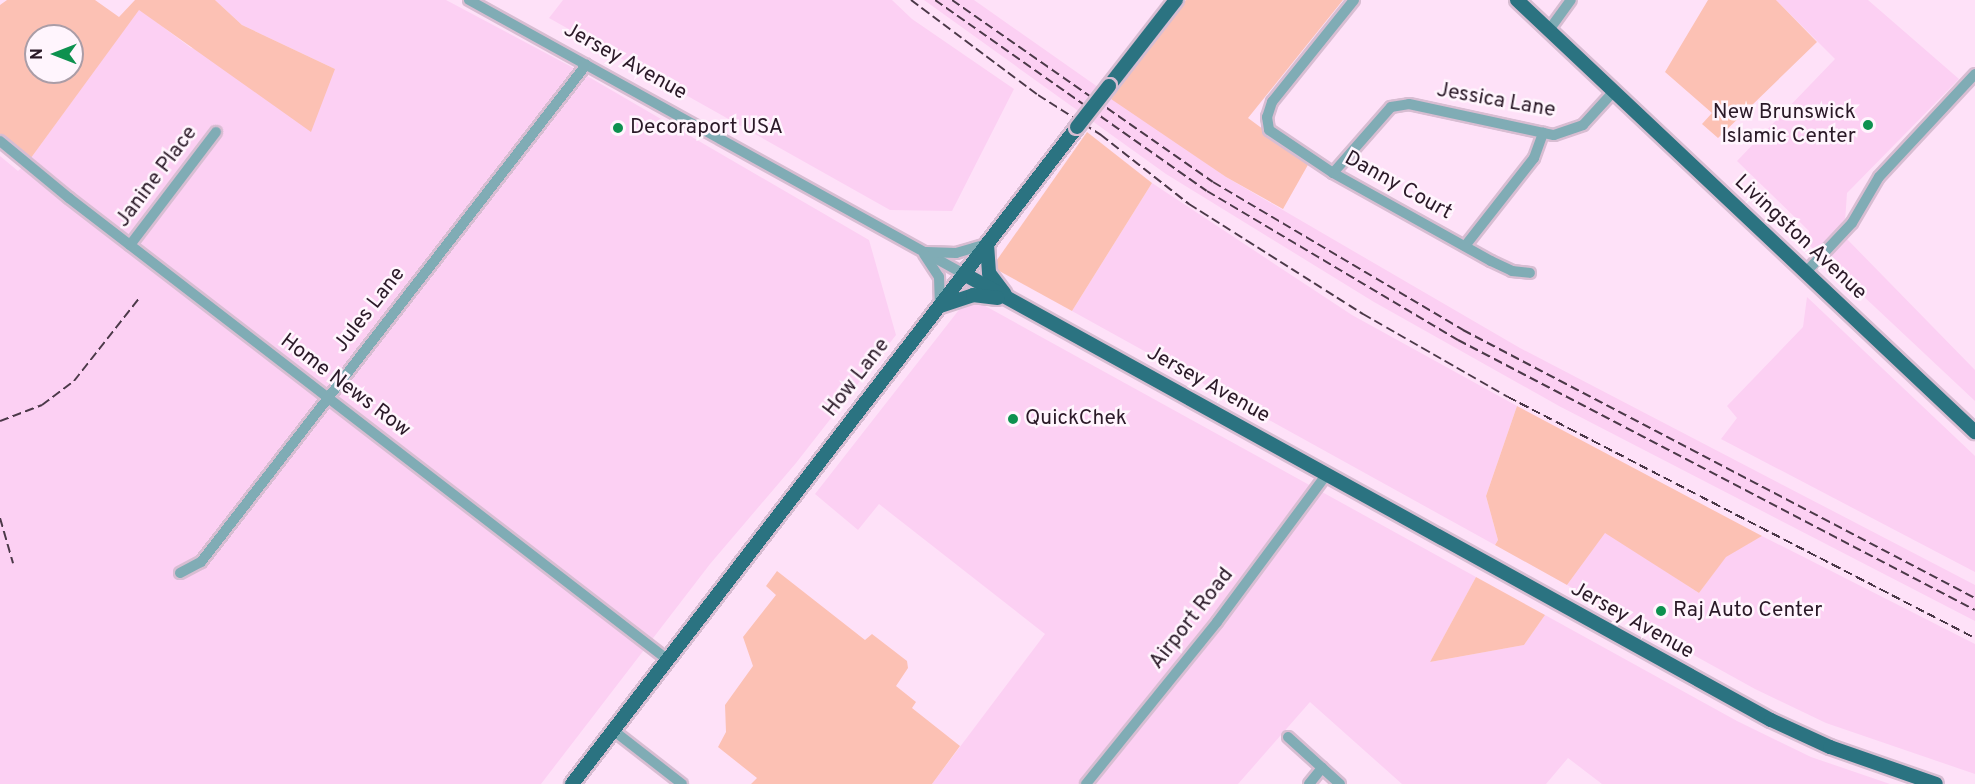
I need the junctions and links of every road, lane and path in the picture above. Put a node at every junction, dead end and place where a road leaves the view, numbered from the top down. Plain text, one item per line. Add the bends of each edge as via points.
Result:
1 (469, 0) edge
2 (1176, 0) edge
3 (1354, 0) edge
4 (1517, 0) edge
5 (1571, 0) edge
6 (1549, 30) junction
7 (586, 65) junction
8 (1975, 74) edge
9 (1614, 92) junction
10 (216, 132) dead end
11 (1543, 133) junction
12 (0, 141) edge
13 (1333, 173) junction
14 (987, 244) junction
15 (130, 245) junction
16 (1465, 246) junction
17 (922, 252) junction
18 (1806, 272) junction
19 (1530, 273) dead end
20 (964, 274) junction
21 (1009, 299) junction
22 (939, 306) junction
23 (327, 397) junction
24 (1975, 432) edge
25 (1326, 475) junction
26 (180, 573) dead end
27 (668, 660) junction
28 (614, 731) junction
29 (1288, 737) dead end
30 (1322, 768) junction
31 (572, 784) edge
32 (682, 784) edge
33 (1086, 784) edge
34 (1308, 784) edge
35 (1340, 784) edge
36 (1936, 784) edge

1 - 7 street, Jersey Avenue
2 - 14 main road, How Lane, bridge
3 - 13 street, Danny Court via 1272,102 1269,111 1269,130
4 - 6 main road, Livingston Avenue
5 - 6 street
6 - 9 main road, Livingston Avenue
7 - 17 street, Jersey Avenue
7 - 23 street, Jules Lane
8 - 18 street via 1879,177 1847,229
9 - 11 street, Jessica Lane via 1583,125 1554,135
9 - 18 main road, Livingston Avenue
10 - 15 street, Janine Place
11 - 13 street, Jessica Lane via 1409,104 1391,107
11 - 16 street via 1534,158
12 - 15 street, Home News Row
13 - 16 street, Danny Court
14 - 17 street via 951,254
14 - 20 main road, How Lane
14 - 21 main road via 989,273
15 - 23 street, Home News Row
16 - 19 street, Danny Court via 1512,271
17 - 20 street, Jersey Avenue
17 - 22 street via 939,277
18 - 24 main road, Livingston Avenue
20 - 21 main road, Jersey Avenue
20 - 22 main road, How Lane
21 - 22 main road via 973,295
21 - 25 main road, Jersey Avenue
22 - 27 main road, How Lane
23 - 26 street, Jules Lane via 201,562
23 - 27 street, Home News Row
25 - 33 street, Airport Road via 1217,622
25 - 36 main road, Jersey Avenue via 1771,720 1847,753
27 - 28 main road, How Lane
28 - 31 main road, How Lane
28 - 32 street
29 - 30 street
30 - 34 street
30 - 35 street

